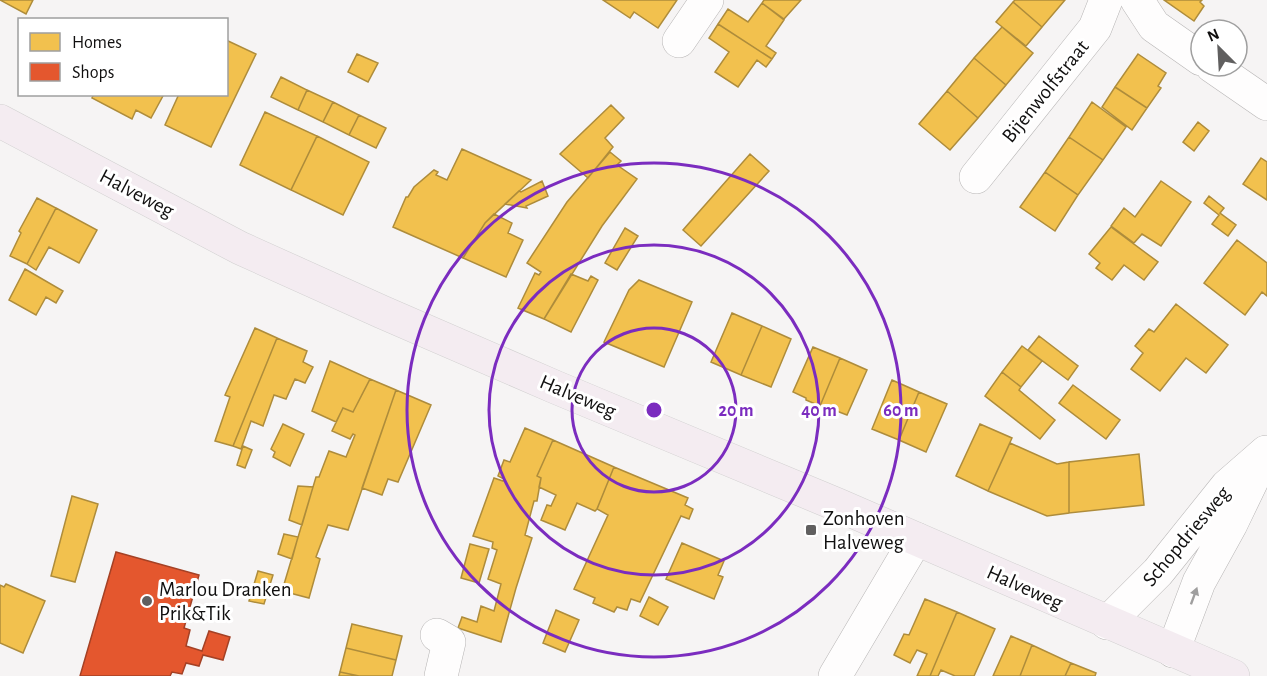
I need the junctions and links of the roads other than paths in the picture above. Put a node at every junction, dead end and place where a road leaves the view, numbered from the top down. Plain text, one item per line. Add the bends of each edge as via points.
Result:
1 (707, 0) edge
2 (1106, 0) edge
3 (1135, 0) edge
4 (679, 40) dead end
5 (1189, 51) edge
6 (1229, 78) edge
7 (1267, 104) edge
8 (0, 121) edge
9 (976, 177) dead end
10 (1266, 451) edge
11 (916, 539) junction
12 (1107, 623) junction
13 (437, 636) dead end
14 (1173, 651) junction
15 (441, 676) edge
16 (834, 676) edge
17 (1231, 676) edge

1 - 4 street
2 - 9 street, Bijenwolfstraat via 1095,28
3 - 5 street via 1154,26
6 - 7 street
8 - 11 main road, Halveweg via 240,248 545,383
10 - 12 street, Schopdriesweg via 1227,486 1158,572
14 -> 10 street, Schopdriesweg via 1199,582
11 - 12 main road, Halveweg
11 - 16 street
12 - 14 main road, Halveweg
13 - 15 street via 449,642
14 - 17 main road, Halveweg

